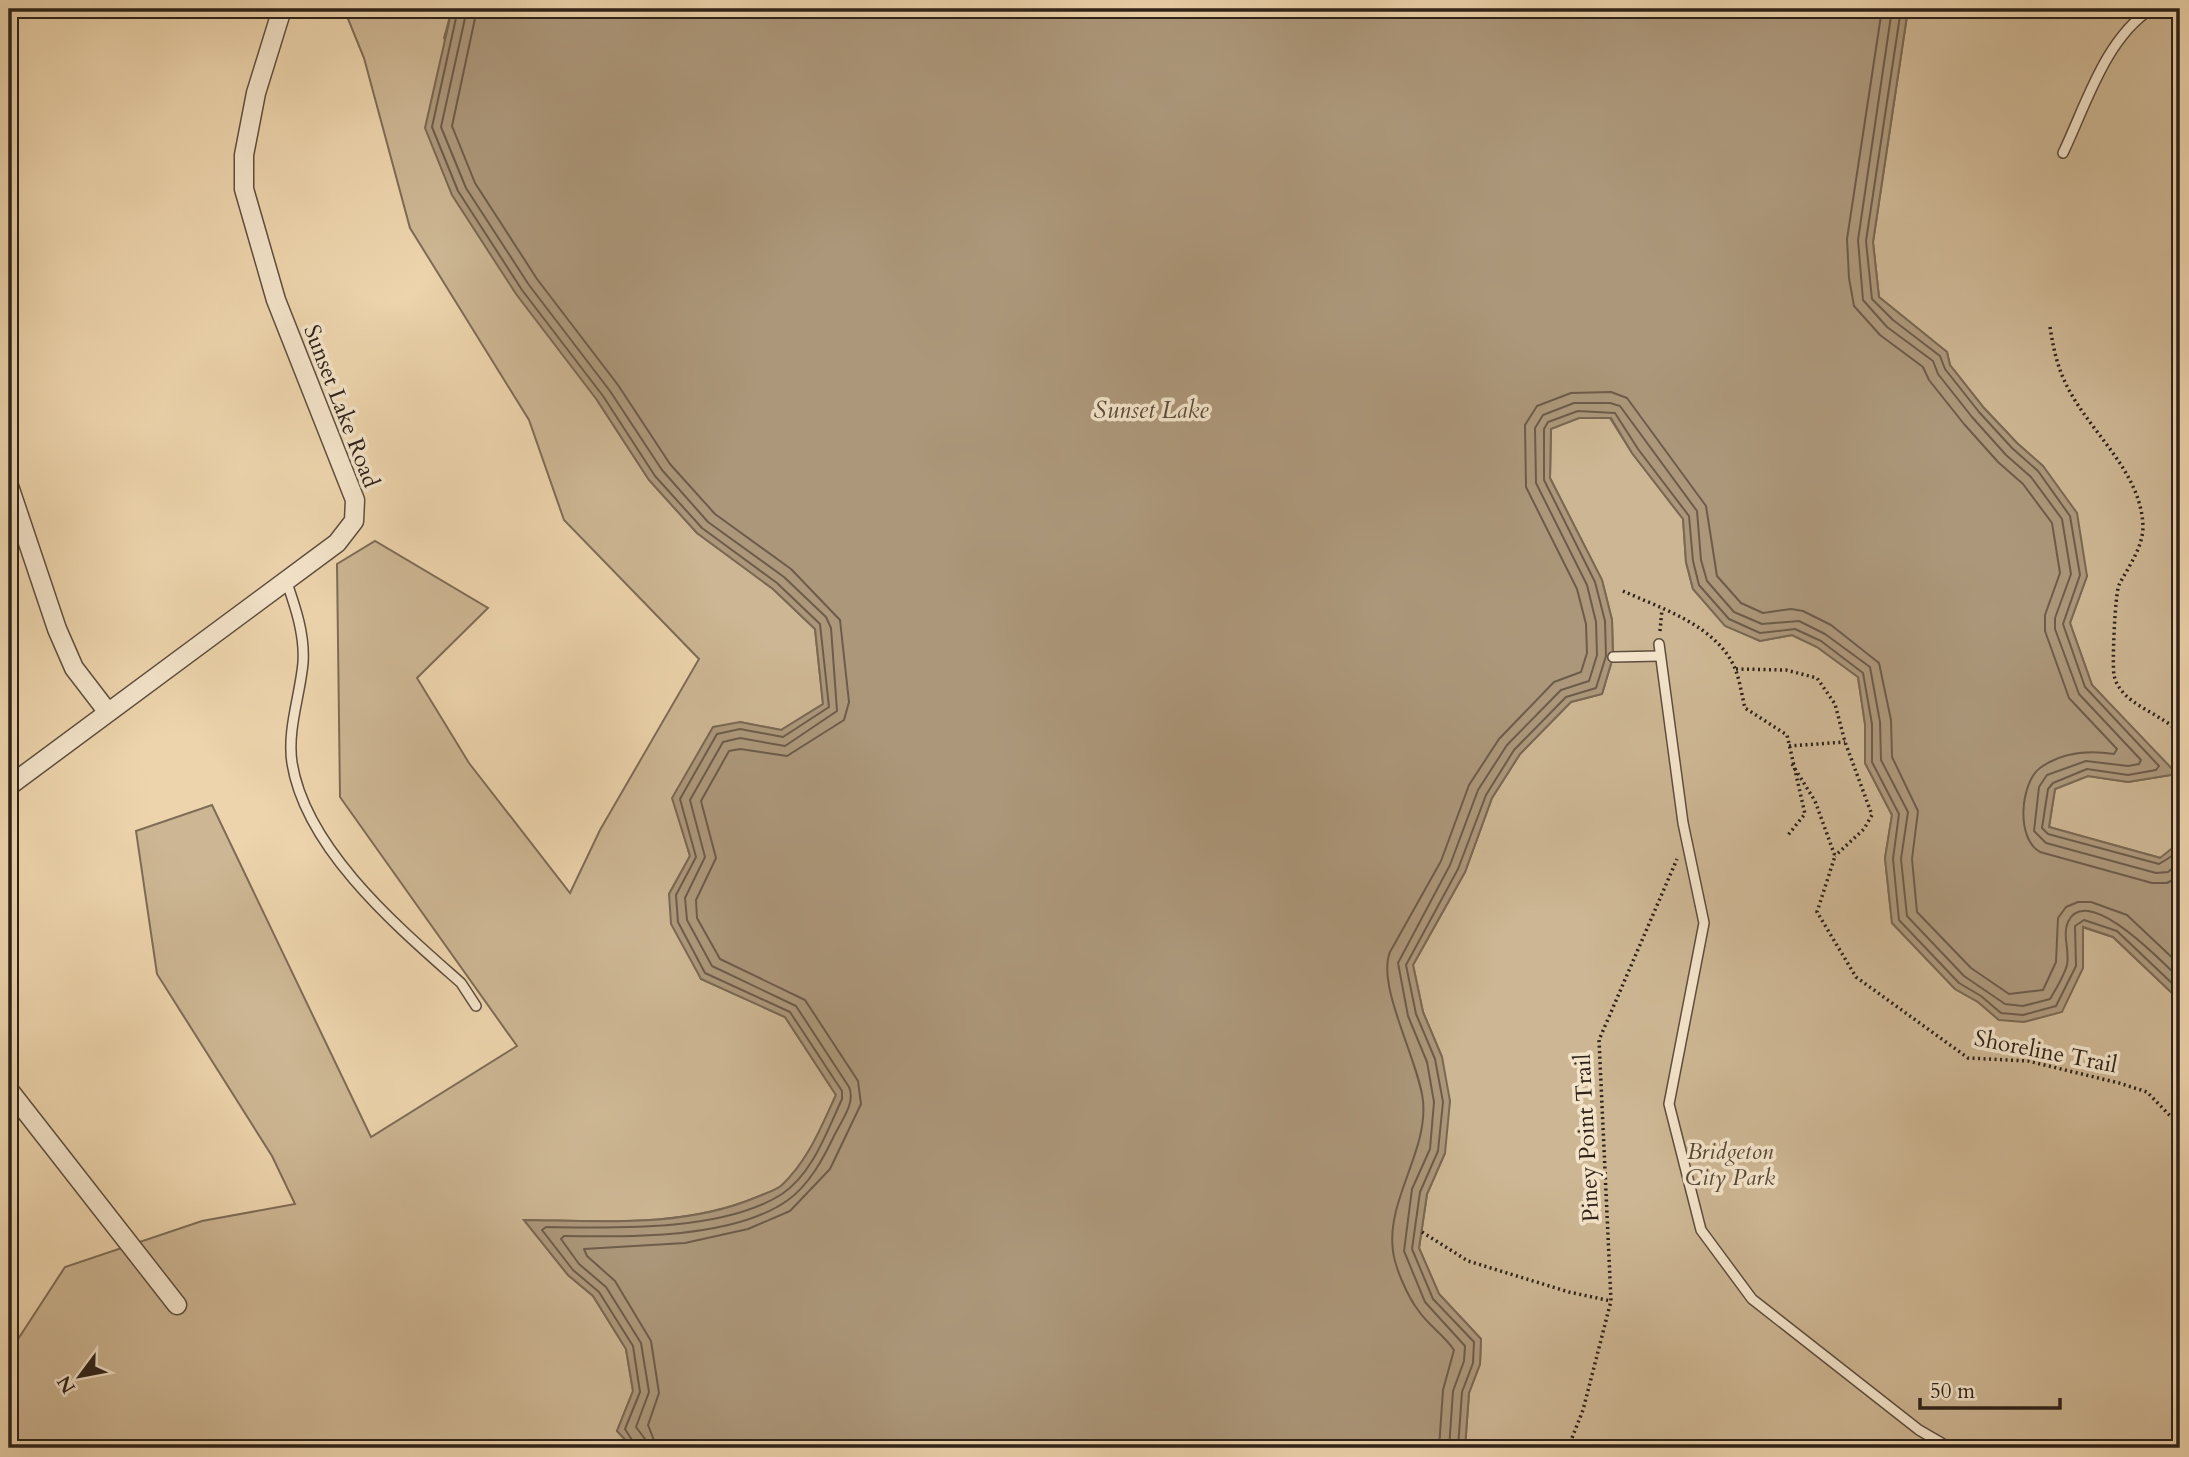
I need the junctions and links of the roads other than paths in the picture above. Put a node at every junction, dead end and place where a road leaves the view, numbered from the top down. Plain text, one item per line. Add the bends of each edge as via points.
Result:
1 (282, 9) edge
2 (2151, 9) edge
3 (2063, 153) dead end
4 (9, 486) edge
5 (286, 580) junction
6 (1659, 644) road end
7 (1659, 656) junction
8 (1613, 657) dead end
9 (107, 711) junction
10 (9, 786) edge
11 (476, 1006) dead end
12 (9, 1090) edge
13 (177, 1305) dead end
14 (1951, 1448) edge

1 - 5 street, Sunset Lake Road via 256,93 244,155 244,190 276,300 355,500 354,521 347,533
2 - 3 lane via 2136,19 2108,59
4 - 9 street via 57,629 74,668
5 - 9 street, Sunset Lake Road
5 - 11 lane via 299,617 303,662 294,712 292,763 309,812 339,863 461,983
6 - 7 lane
7 - 8 lane
7 - 14 lane via 1686,838 1704,923 1669,1104 1701,1230 1752,1299 1919,1430
9 - 10 street, Sunset Lake Road
12 - 13 street

